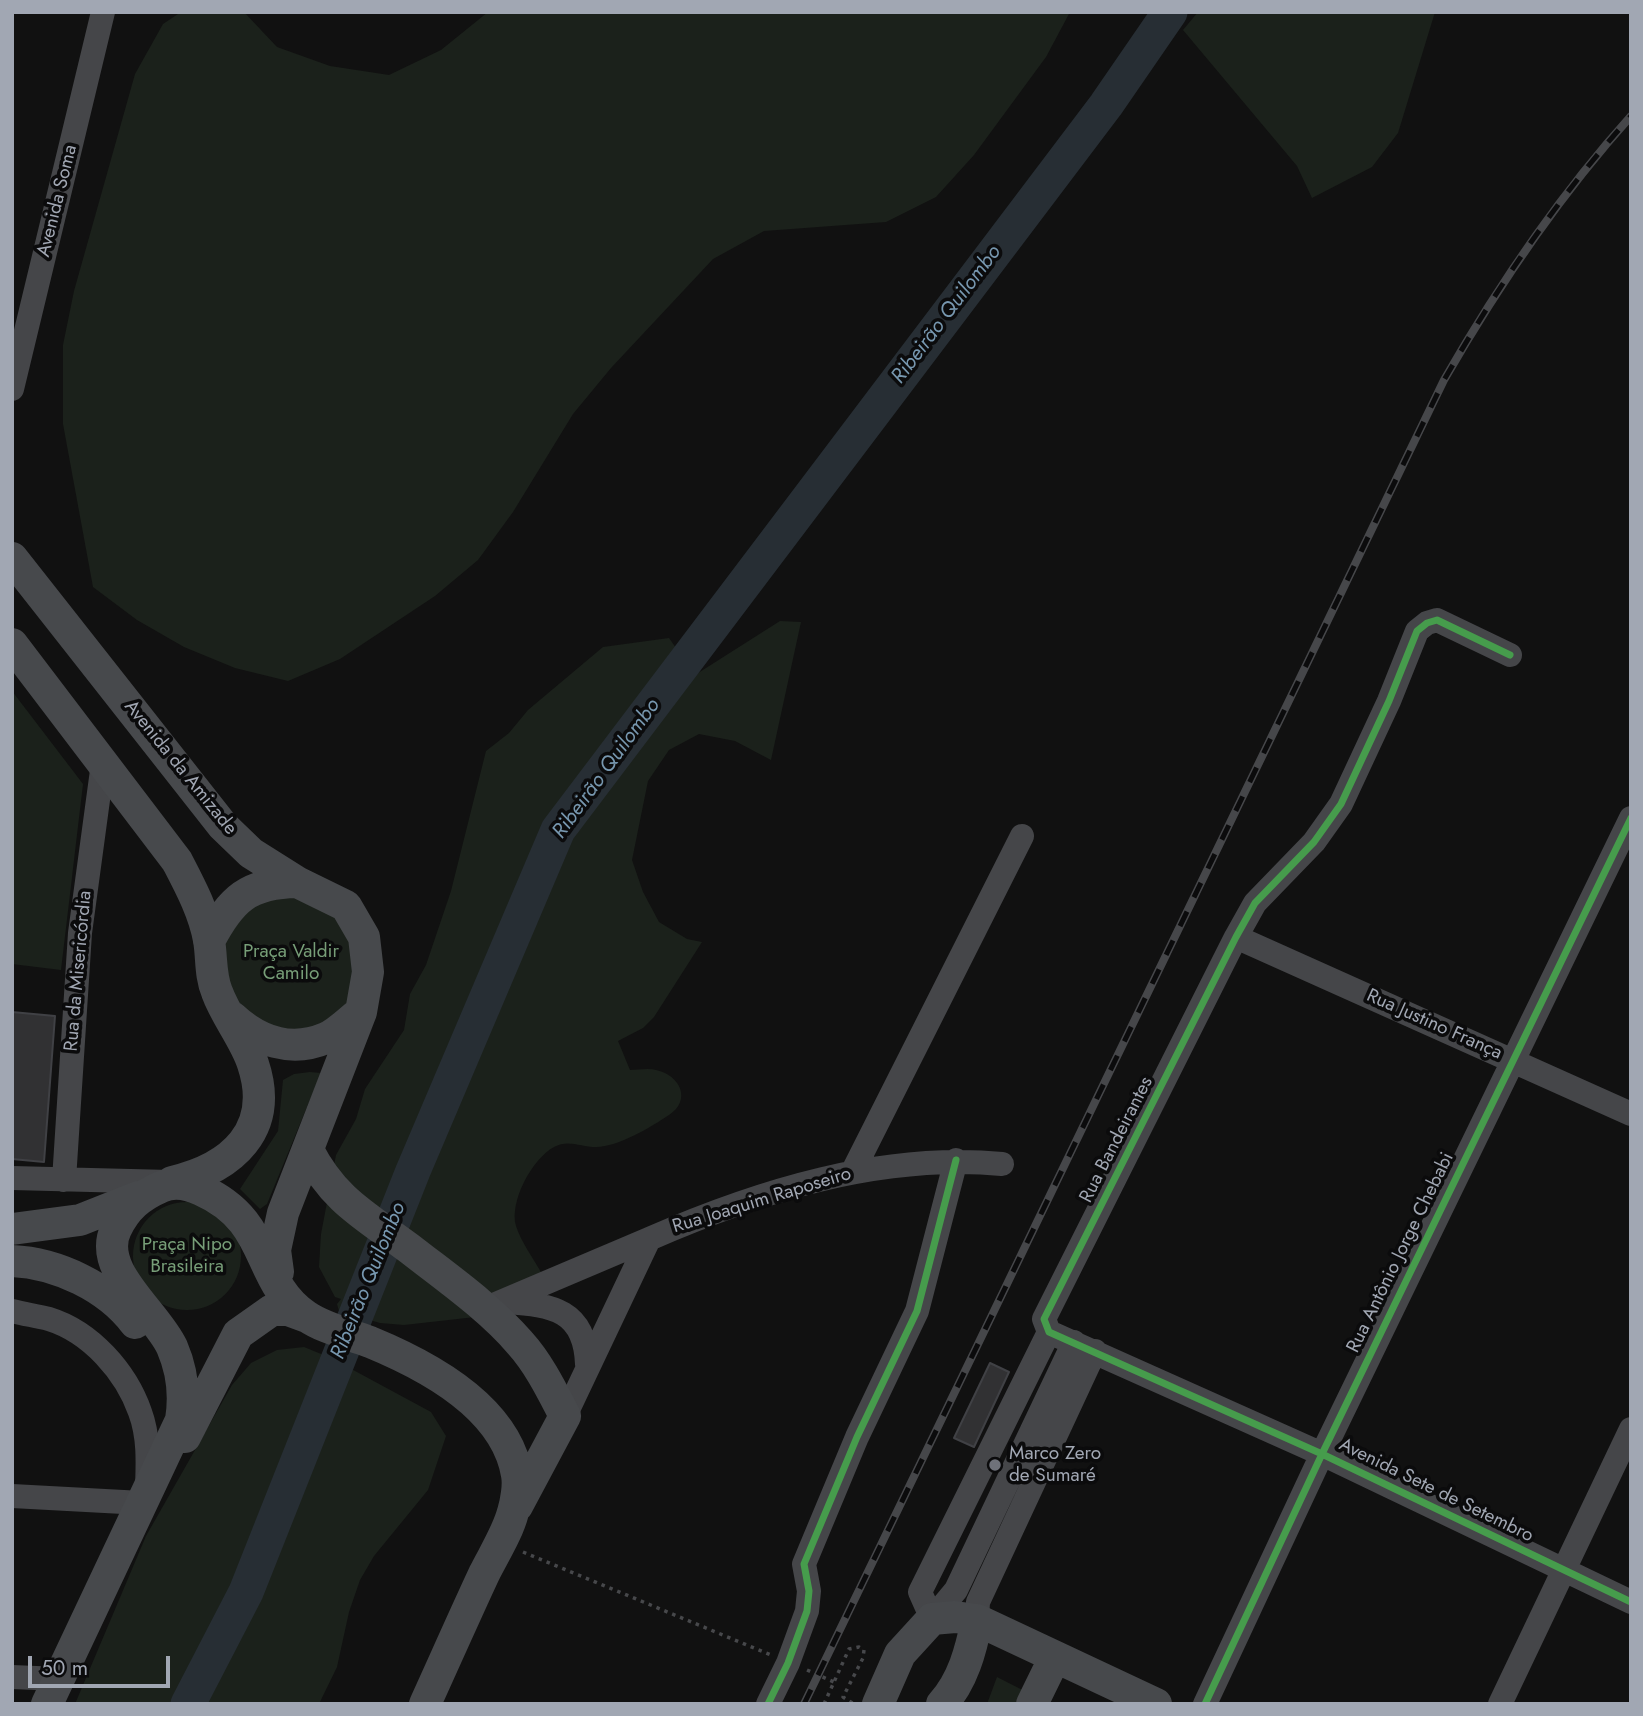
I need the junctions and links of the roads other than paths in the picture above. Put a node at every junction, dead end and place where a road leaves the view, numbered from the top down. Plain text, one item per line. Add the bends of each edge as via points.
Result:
1 (103, 12) edge
2 (15, 364) edge
3 (12, 389) edge
4 (12, 558) edge
5 (12, 644) edge
6 (1510, 655) dead end
7 (103, 763) junction
8 (1631, 818) edge
9 (1022, 836) dead end
10 (297, 882) junction
11 (1236, 937) junction
12 (209, 941) junction
13 (361, 1012) junction
14 (228, 1014) junction
15 (1512, 1060) junction
16 (1631, 1114) edge
17 (308, 1150) junction
18 (956, 1160) junction
19 (1002, 1164) dead end
20 (853, 1171) junction
21 (12, 1178) edge
22 (64, 1180) junction
23 (158, 1188) junction
24 (12, 1229) edge
25 (649, 1238) junction
26 (12, 1261) edge
27 (495, 1305) junction
28 (12, 1311) edge
29 (307, 1314) junction
30 (1049, 1332) junction
31 (1085, 1347) junction
32 (587, 1364) junction
33 (565, 1416) junction
34 (1631, 1429) edge
35 (1321, 1454) junction
36 (160, 1462) junction
37 (12, 1496) edge
38 (144, 1498) junction
39 (513, 1513) junction
40 (1564, 1570) junction
41 (1631, 1602) edge
42 (932, 1619) junction
43 (976, 1620) junction
44 (1055, 1657) junction
45 (12, 1677) edge
46 (53, 1692) edge
47 (1142, 1700) edge
48 (425, 1704) edge
49 (768, 1704) edge
50 (878, 1704) edge
51 (942, 1704) edge
52 (1032, 1704) edge
53 (1205, 1704) edge
54 (1500, 1704) edge

1 - 2 street, Avenida Soma
2 - 3 street, Avenida Soma
4 - 10 main road, Avenida da Amizade via 223,826 251,853
5 - 7 main road
6 - 11 street, Rua Bandeirantes via 1437,620 1417,631 1390,701 1340,804 1314,842 1255,903
7 - 12 main road via 177,861 195,894
7 - 22 street, Rua da Misericórdia via 80,933
8 - 15 street, Rua Antônio Jorge Chebabi
9 - 20 street
10 - 12 main road via 273,882 244,895 222,917
10 - 13 main road, Avenida da Amizade via 346,906 364,937 368,972
11 - 15 street, Rua Justino França
11 - 30 street, Rua Bandeirantes via 1044,1319
12 - 14 main road via 217,992
13 - 14 main road via 328,1038 301,1045 274,1043 248,1032
13 - 17 main road, Avenida da Amizade
14 - 23 main road via 253,1063 258,1086 254,1126 217,1168
15 - 16 street, Rua Justino França
15 - 35 street, Rua Antônio Jorge Chebabi
17 - 27 main road via 323,1178 354,1209
17 - 29 main road, Avenida da Amizade via 277,1233 276,1268
18 - 19 street, Rua Joaquim Raposeiro
18 - 20 street, Rua Joaquim Raposeiro
18 - 49 street via 917,1311 804,1564 807,1611
20 - 25 street, Rua Joaquim Raposeiro via 704,1215
21 - 22 street
22 - 23 street
23 - 24 main road via 80,1220
23 - 29 main road via 196,1187 243,1218
23 - 36 main road via 126,1210 114,1232 114,1258 121,1280 152,1314 178,1365 184,1402 181,1420
25 - 27 street, Rua Joaquim Raposeiro
25 - 32 street
26 - 36 main road via 58,1269 125,1309 159,1367 166,1406
27 - 32 street via 538,1304 562,1313 586,1341
27 - 33 main road via 544,1376
28 - 38 street via 51,1320 85,1338 120,1372 141,1413 148,1453
29 - 38 main road via 272,1310 238,1334 192,1426
29 - 39 main road via 446,1380 475,1404 496,1428 517,1476
30 - 31 street
30 - 42 street, Rua Bandeirantes via 920,1592
31 - 35 street, Avenida Sete de Setembro
31 - 42 street via 956,1590
31 - 43 street via 978,1602
32 - 33 street
33 - 39 main road
34 - 40 street
35 - 40 street, Avenida Sete de Setembro
35 - 53 street, Rua Antônio Jorge Chebabi
36 - 38 main road
37 - 38 street
38 - 46 main road
39 - 48 main road
40 - 41 street, Avenida Sete de Setembro
40 - 54 street
42 - 43 main road
42 - 50 main road via 900,1654
43 - 44 main road
43 - 51 main road via 955,1688
44 - 47 main road
44 - 52 main road
45 - 46 street

